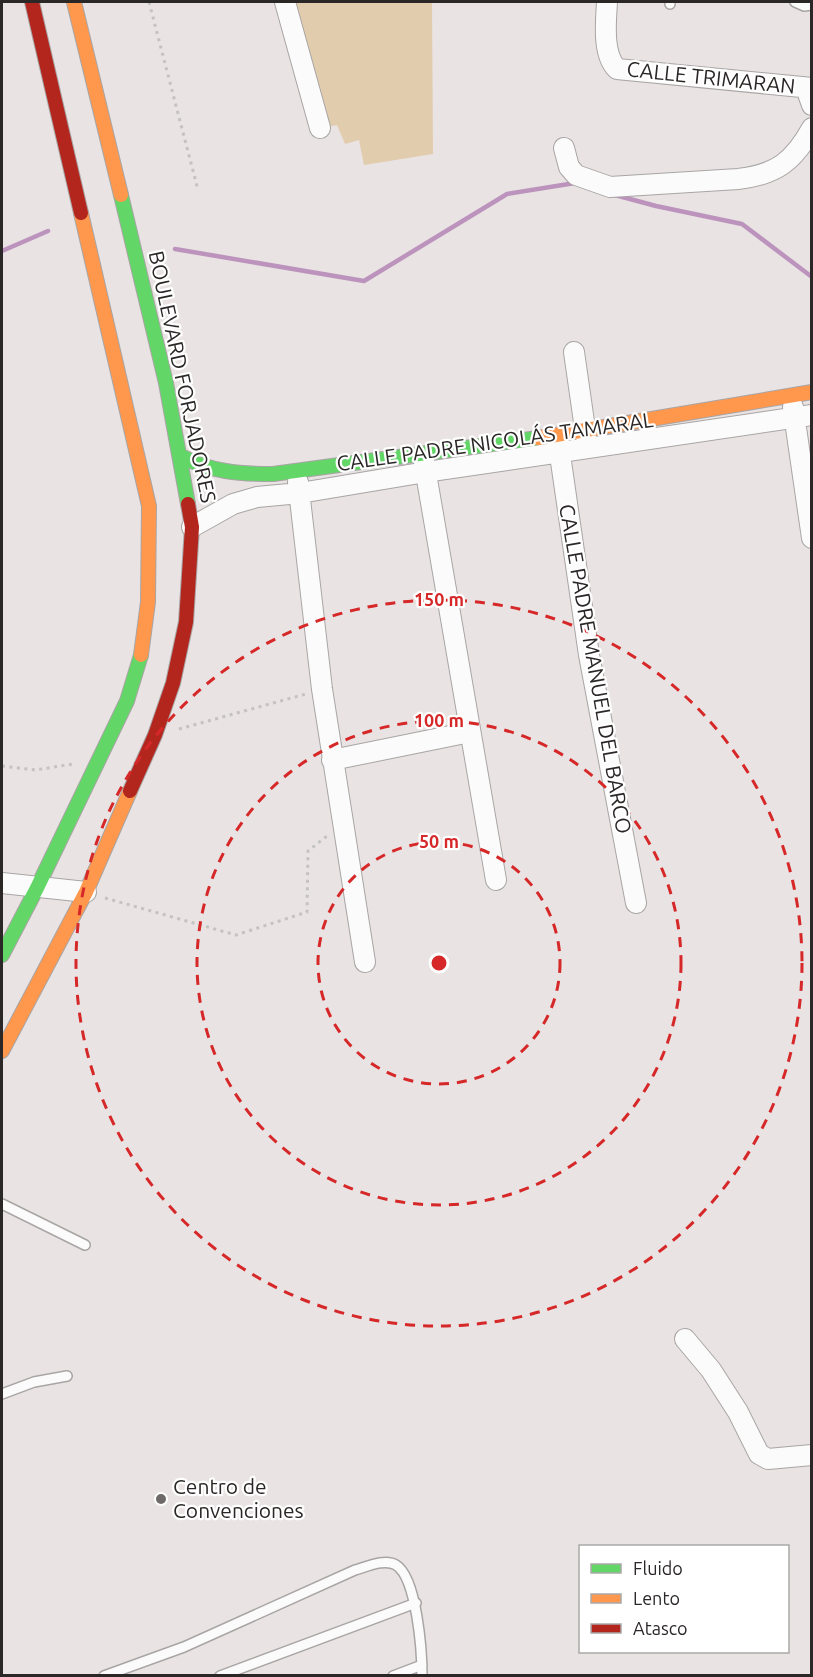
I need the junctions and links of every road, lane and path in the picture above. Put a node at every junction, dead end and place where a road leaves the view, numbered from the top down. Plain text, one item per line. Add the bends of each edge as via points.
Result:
1 (32, 2) edge
2 (74, 2) edge
3 (149, 2) edge
4 (285, 2) edge
5 (607, 2) edge
6 (795, 2) edge
7 (812, 5) edge
8 (810, 94) edge
9 (320, 128) dead end
10 (812, 128) edge
11 (564, 148) dead end
12 (198, 190) dead end
13 (574, 352) dead end
14 (812, 392) edge
15 (790, 396) junction
16 (803, 417) edge
17 (586, 440) junction
18 (559, 444) junction
19 (181, 456) junction
20 (424, 463) junction
21 (296, 471) junction
22 (300, 493) junction
23 (192, 527) junction
24 (812, 538) edge
25 (322, 689) junction
26 (470, 732) junction
27 (155, 735) junction
28 (101, 757) junction
29 (332, 760) junction
30 (2, 766) edge
31 (330, 833) dead end
32 (496, 880) dead end
33 (2, 883) edge
34 (37, 888) junction
35 (86, 892) junction
36 (636, 903) dead end
37 (2, 955) edge
38 (365, 962) dead end
39 (2, 1051) edge
40 (2, 1204) edge
41 (85, 1245) dead end
42 (685, 1339) dead end
43 (67, 1376) dead end
44 (2, 1394) edge
45 (812, 1455) edge
46 (416, 1603) junction
47 (422, 1665) junction
48 (104, 1676) edge
49 (220, 1676) edge
50 (393, 1676) edge
51 (422, 1676) edge

1 - 28 main road via 149,506 148,602 142,650 127,701
2 - 19 main road, BOULEVARD FORJADORES
3 - 12 path
4 - 9 street
5 - 8 street, CALLE TRIMARAN via 607,33 612,63 617,69
6 - 7 lane
10 - 11 street via 780,168 756,177 730,180 610,187 576,175 569,167
13 - 17 street
14 - 15 main road, CALLE PADRE NICOLÁS TAMARAL
15 - 16 street
15 - 17 main road, CALLE PADRE NICOLÁS TAMARAL
16 - 17 street, CALLE PADRE NICOLÁS TAMARAL
16 - 24 street
17 - 18 street, CALLE PADRE NICOLÁS TAMARAL
18 - 20 street, CALLE PADRE NICOLÁS TAMARAL
18 - 36 street, CALLE PADRE MANUEL DEL BARCO via 589,655
19 - 21 main road, CALLE PADRE NICOLÁS TAMARAL via 193,464 243,474
19 - 23 main road, BOULEVARD FORJADORES
20 - 21 main road, CALLE PADRE NICOLÁS TAMARAL
20 - 22 street, CALLE PADRE NICOLÁS TAMARAL
20 - 26 street
21 - 22 street
22 - 23 street, CALLE PADRE NICOLÁS TAMARAL via 257,497 233,504
22 - 25 street
23 - 27 main road, BOULEVARD FORJADORES via 186,622 174,683
25 - 27 path
25 - 29 street
26 - 29 street
26 - 32 street
27 - 35 main road, BOULEVARD FORJADORES
28 - 30 path via 35,770
28 - 34 main road
29 - 38 street
31 - 35 path via 308,851 307,912 236,935
33 - 34 street
34 - 35 street
34 - 37 main road
35 - 39 main road, BOULEVARD FORJADORES
40 - 41 lane
42 - 45 street via 733,1403 759,1454 775,1460
43 - 44 lane via 34,1382
46 - 47 lane
46 - 48 lane via 402,1570 391,1563 376,1564 184,1647
46 - 49 lane
47 - 50 lane
47 - 51 lane

